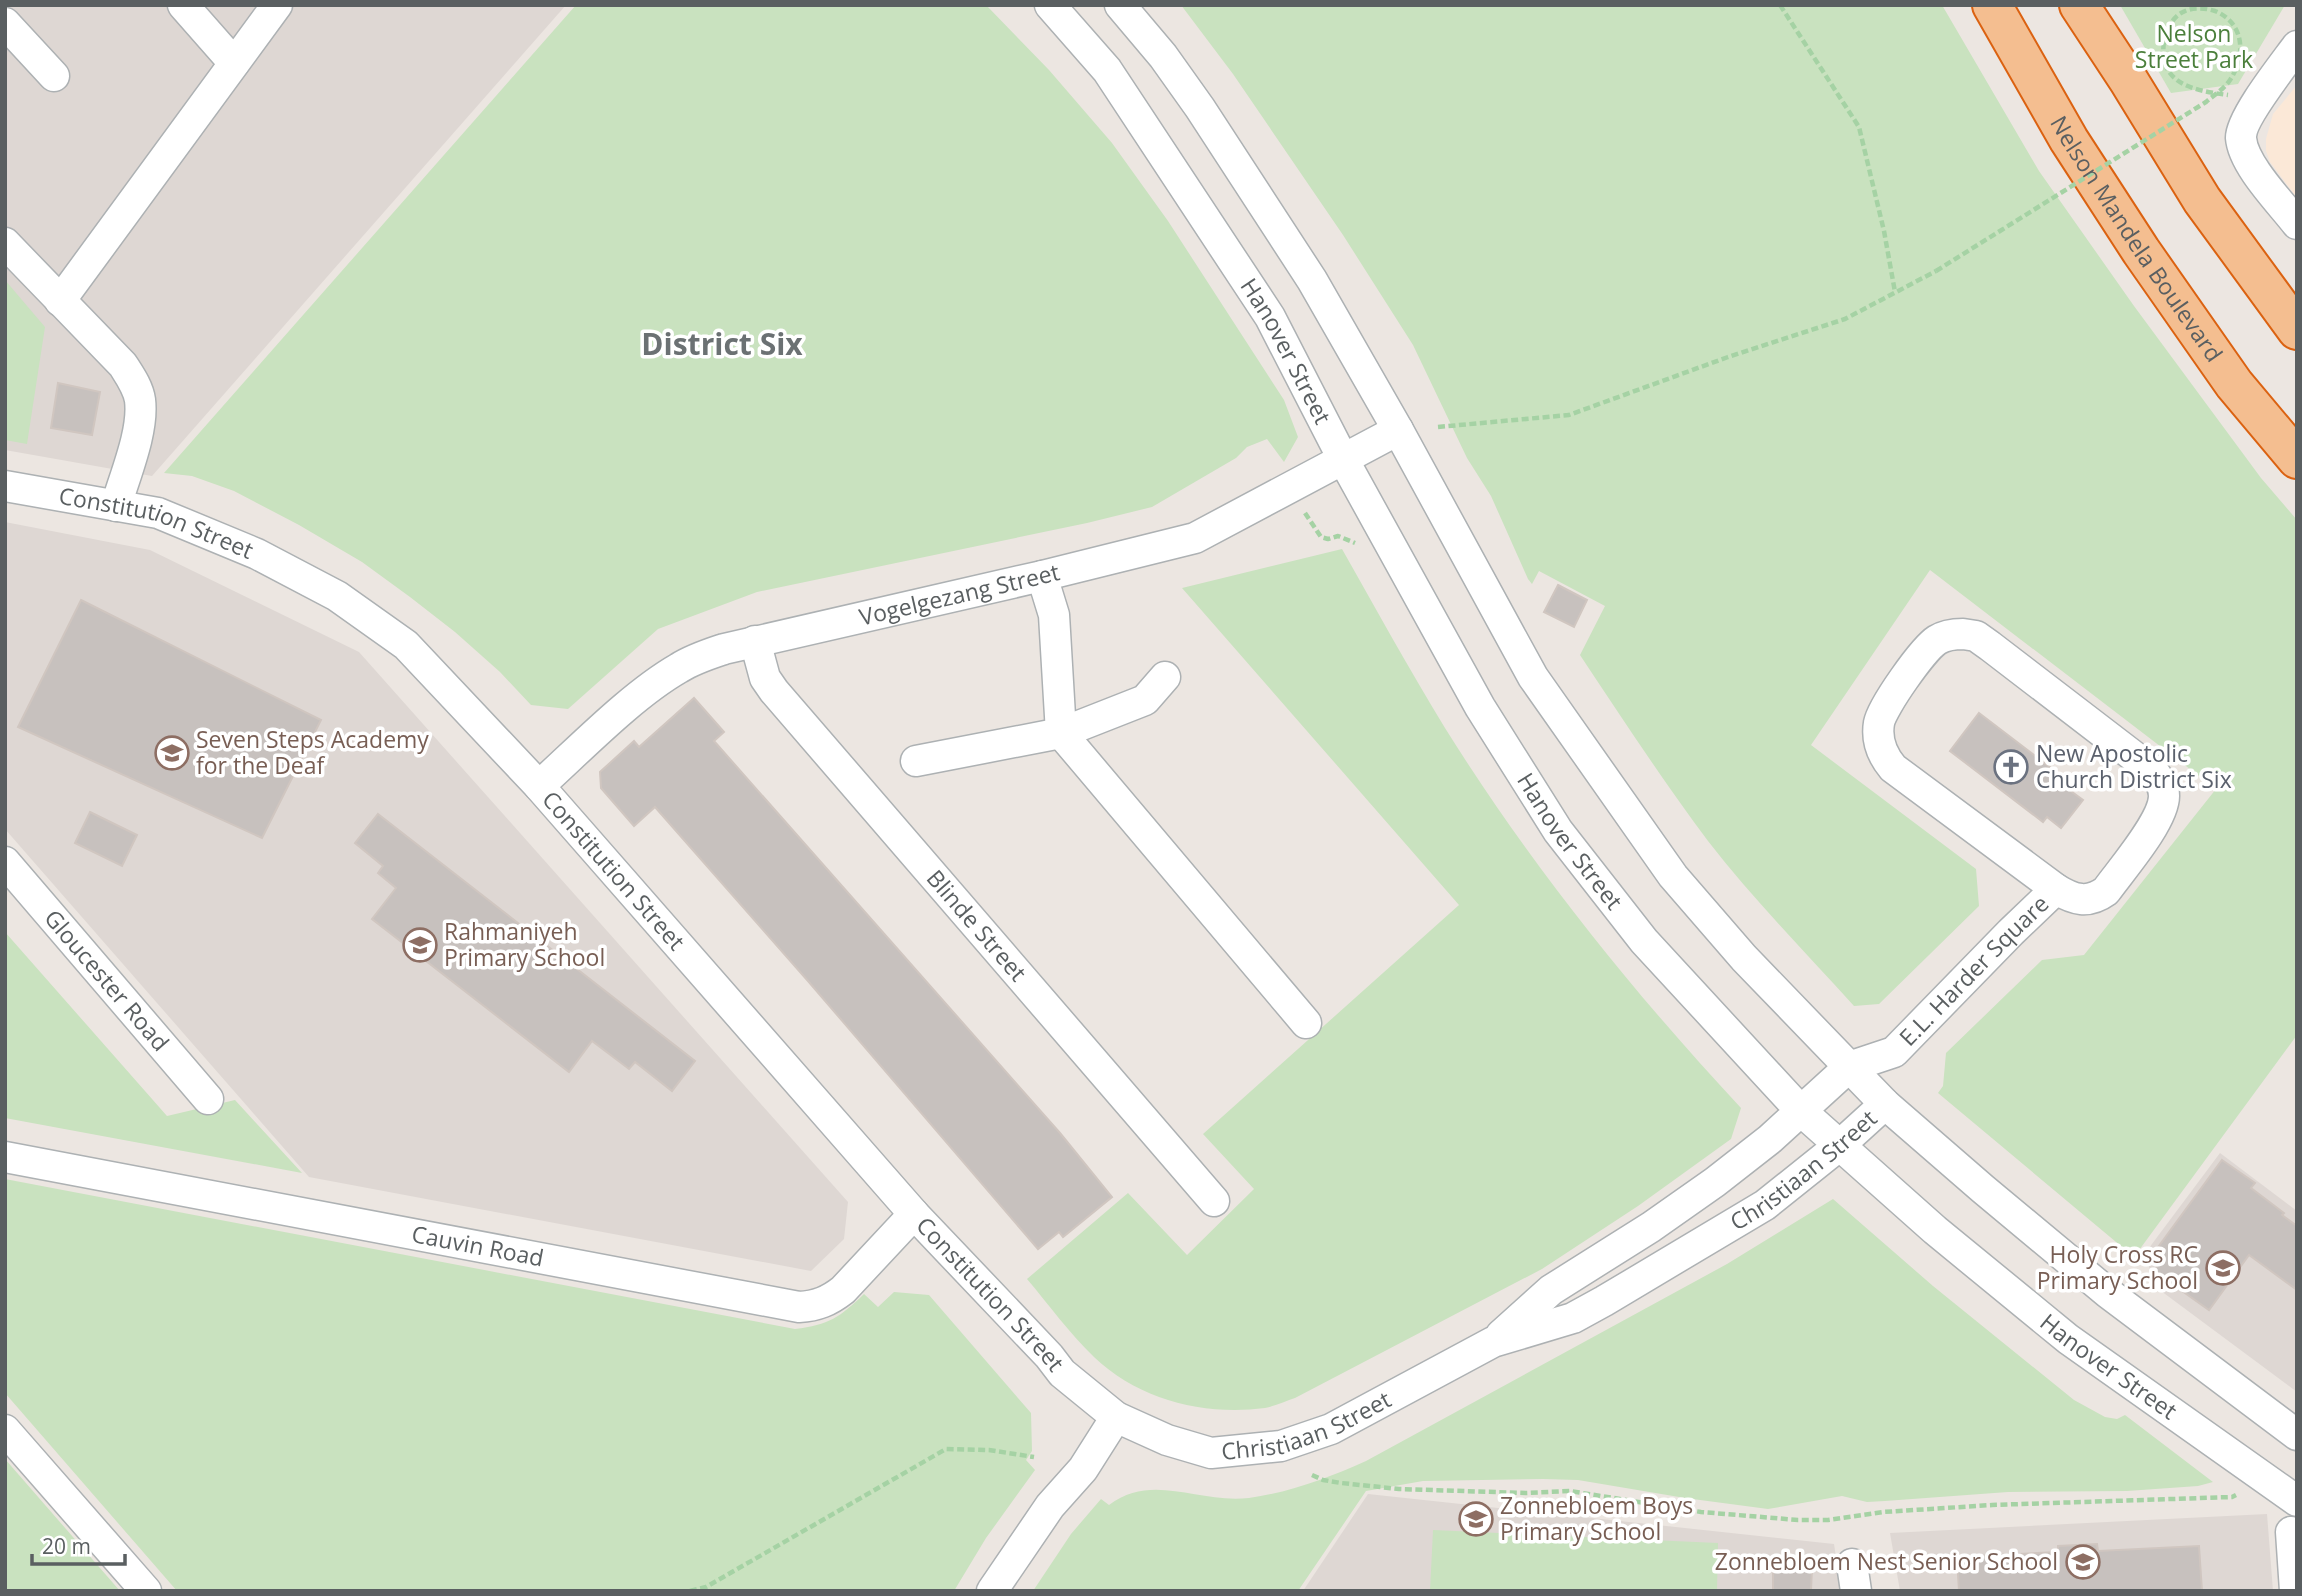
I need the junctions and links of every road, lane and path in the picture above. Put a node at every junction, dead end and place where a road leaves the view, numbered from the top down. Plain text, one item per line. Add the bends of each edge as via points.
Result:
1 (183, 5) edge
2 (277, 5) edge
3 (1049, 5) edge
4 (1121, 5) edge
5 (1780, 5) edge
6 (1992, 5) edge
7 (2078, 5) edge
8 (5, 23) edge
9 (2297, 46) edge
10 (234, 63) junction
11 (54, 76) dead end
12 (2254, 108) junction
13 (2297, 224) edge
14 (5, 243) edge
15 (1895, 292) junction
16 (60, 301) junction
17 (2297, 330) edge
18 (1438, 427) dead end
19 (1398, 430) junction
20 (1343, 459) junction
21 (2297, 459) edge
22 (5, 486) edge
23 (116, 506) junction
24 (1303, 510) dead end
25 (1363, 545) dead end
26 (1042, 576) junction
27 (755, 641) junction
28 (1164, 677) dead end
29 (1061, 733) junction
30 (916, 761) dead end
31 (539, 786) junction
32 (5, 862) edge
33 (2056, 889) junction
34 (1306, 1023) dead end
35 (1894, 1052) junction
36 (1849, 1067) junction
37 (208, 1099) dead end
38 (1885, 1104) junction
39 (1800, 1110) junction
40 (1840, 1145) junction
41 (5, 1157) edge
42 (1214, 1201) dead end
43 (914, 1214) junction
44 (1493, 1342) junction
45 (1116, 1417) junction
46 (2294, 1427) edge
47 (5, 1430) edge
48 (1034, 1457) dead end
49 (1312, 1475) dead end
50 (2241, 1492) dead end
51 (2297, 1500) edge
52 (2291, 1532) dead end
53 (146, 1591) edge
54 (690, 1591) edge
55 (992, 1591) edge
56 (2295, 1591) edge

1 - 10 street
2 - 10 street
3 - 20 street, Hanover Street via 1107,70 1269,317
4 - 19 street via 1163,57 1312,280
5 - 15 path via 1859,127
6 - 21 highway, Nelson Mandela Boulevard via 2069,140 2141,251 2234,384
7 - 17 highway via 2202,200
8 - 11 street
9 - 12 street
10 - 16 street
12 - 13 street via 2241,137 2248,160
12 - 15 path, bridge via 2197,91 2178,83 2161,50 2172,20 2182,12 2211,10 2224,15 2239,32 2237,66 2230,80 2206,102
14 - 16 street
15 - 18 path via 1845,318 1569,415
16 - 23 street via 123,365 140,398 140,422
19 - 20 street, Vogelgezang Street
19 - 36 street via 1533,677 1639,830 1744,958
20 - 26 street, Vogelgezang Street via 1195,538
20 - 39 street, Hanover Street via 1480,707 1558,831 1644,941
22 - 23 street, Constitution Street
23 - 31 street, Constitution Street via 158,513 257,554 337,596 406,646
24 - 25 path via 1321,537 1338,536
26 - 27 street, Vogelgezang Street
26 - 29 street via 1054,615
27 - 31 street, Vogelgezang Street via 679,668 641,695
27 - 42 street, Blinde Street via 765,678 774,691
28 - 29 street via 1145,701
29 - 30 street
29 - 34 street
31 - 43 street, Constitution Street
32 - 37 street, Gloucester Road
33 - 33 street, E.L. Harder Square via 2079,900 2106,891 2159,817 2165,794 2161,782 2153,771 1976,636 1949,635 1937,640 1881,713 1878,741 1883,756
33 - 35 street, E.L. Harder Square
35 - 36 street, E.L. Harder Square
35 - 38 street, E.L. Harder Square
36 - 38 street
36 - 39 street, Christiaan Street
38 - 40 street, Christiaan Street
38 - 46 street via 2108,1293
39 - 40 street, Hanover Street
39 - 44 street, Christiaan Street via 1715,1182 1551,1290
40 - 44 street, Christiaan Street via 1765,1205 1604,1301 1573,1318
40 - 51 street, Hanover Street via 2068,1339
41 - 43 street, Cauvin Road via 799,1307 815,1306 843,1290
43 - 45 street, Constitution Street via 1062,1373
44 - 45 street, Christiaan Street via 1331,1429 1281,1446 1211,1453
45 - 55 street
47 - 53 street
48 - 54 path via 946,1449 706,1587
49 - 50 path via 1399,1489 1570,1491 1701,1512 1798,1520 1992,1505 2232,1497
52 - 56 street

